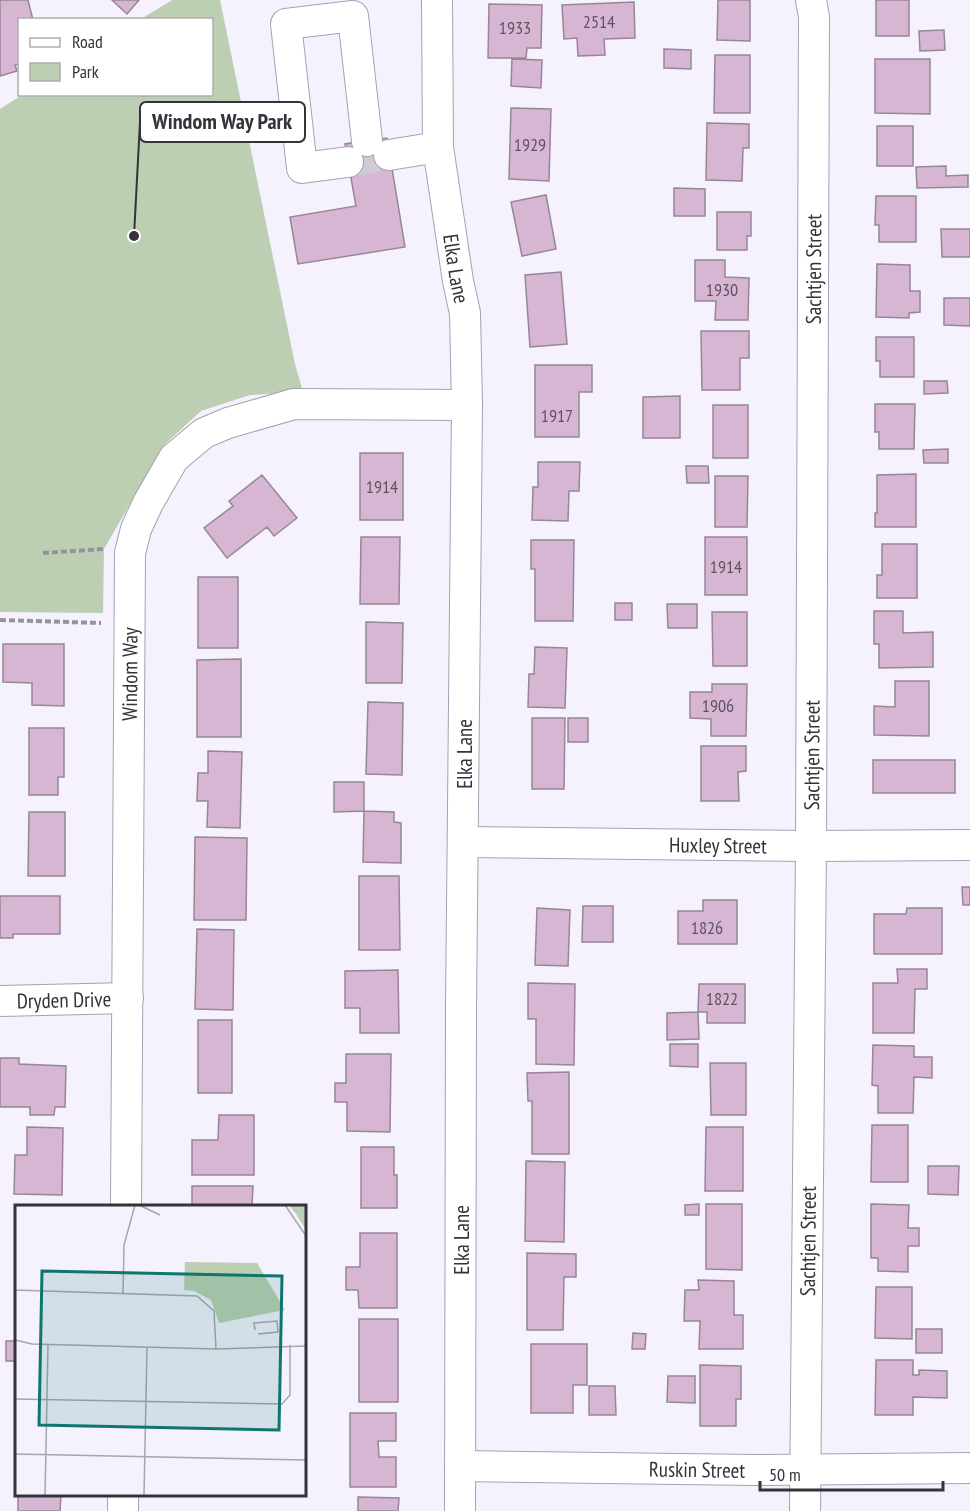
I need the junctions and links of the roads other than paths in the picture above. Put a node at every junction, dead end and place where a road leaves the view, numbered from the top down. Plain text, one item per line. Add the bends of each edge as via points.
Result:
1 (437, 0) edge
2 (811, 0) edge
3 (438, 147) junction
4 (368, 153) junction
5 (466, 405) junction
6 (464, 842) junction
7 (970, 845) edge
8 (811, 846) junction
9 (128, 998) junction
10 (0, 1001) edge
11 (126, 1205) edge
12 (460, 1466) junction
13 (970, 1468) edge
14 (805, 1469) junction
15 (460, 1511) edge
16 (805, 1511) edge

1 - 3 street, Elka Lane
2 - 8 street, Sachtjen Street
3 - 4 street
3 - 5 street, Elka Lane via 465,313
4 - 4 street via 302,168 286,24 353,16
5 - 6 street, Elka Lane
5 - 9 street, Windom Way via 294,404 228,423 204,433 174,458 148,503 130,553
6 - 8 street, Huxley Street
6 - 12 street, Elka Lane
7 - 8 street, Huxley Street
8 - 14 street, Sachtjen Street
9 - 10 street, Dryden Drive
9 - 11 street, Windom Way
12 - 14 street, Ruskin Street
12 - 15 street, Elka Lane
13 - 14 street, Ruskin Street
14 - 16 street, Sachtjen Street

